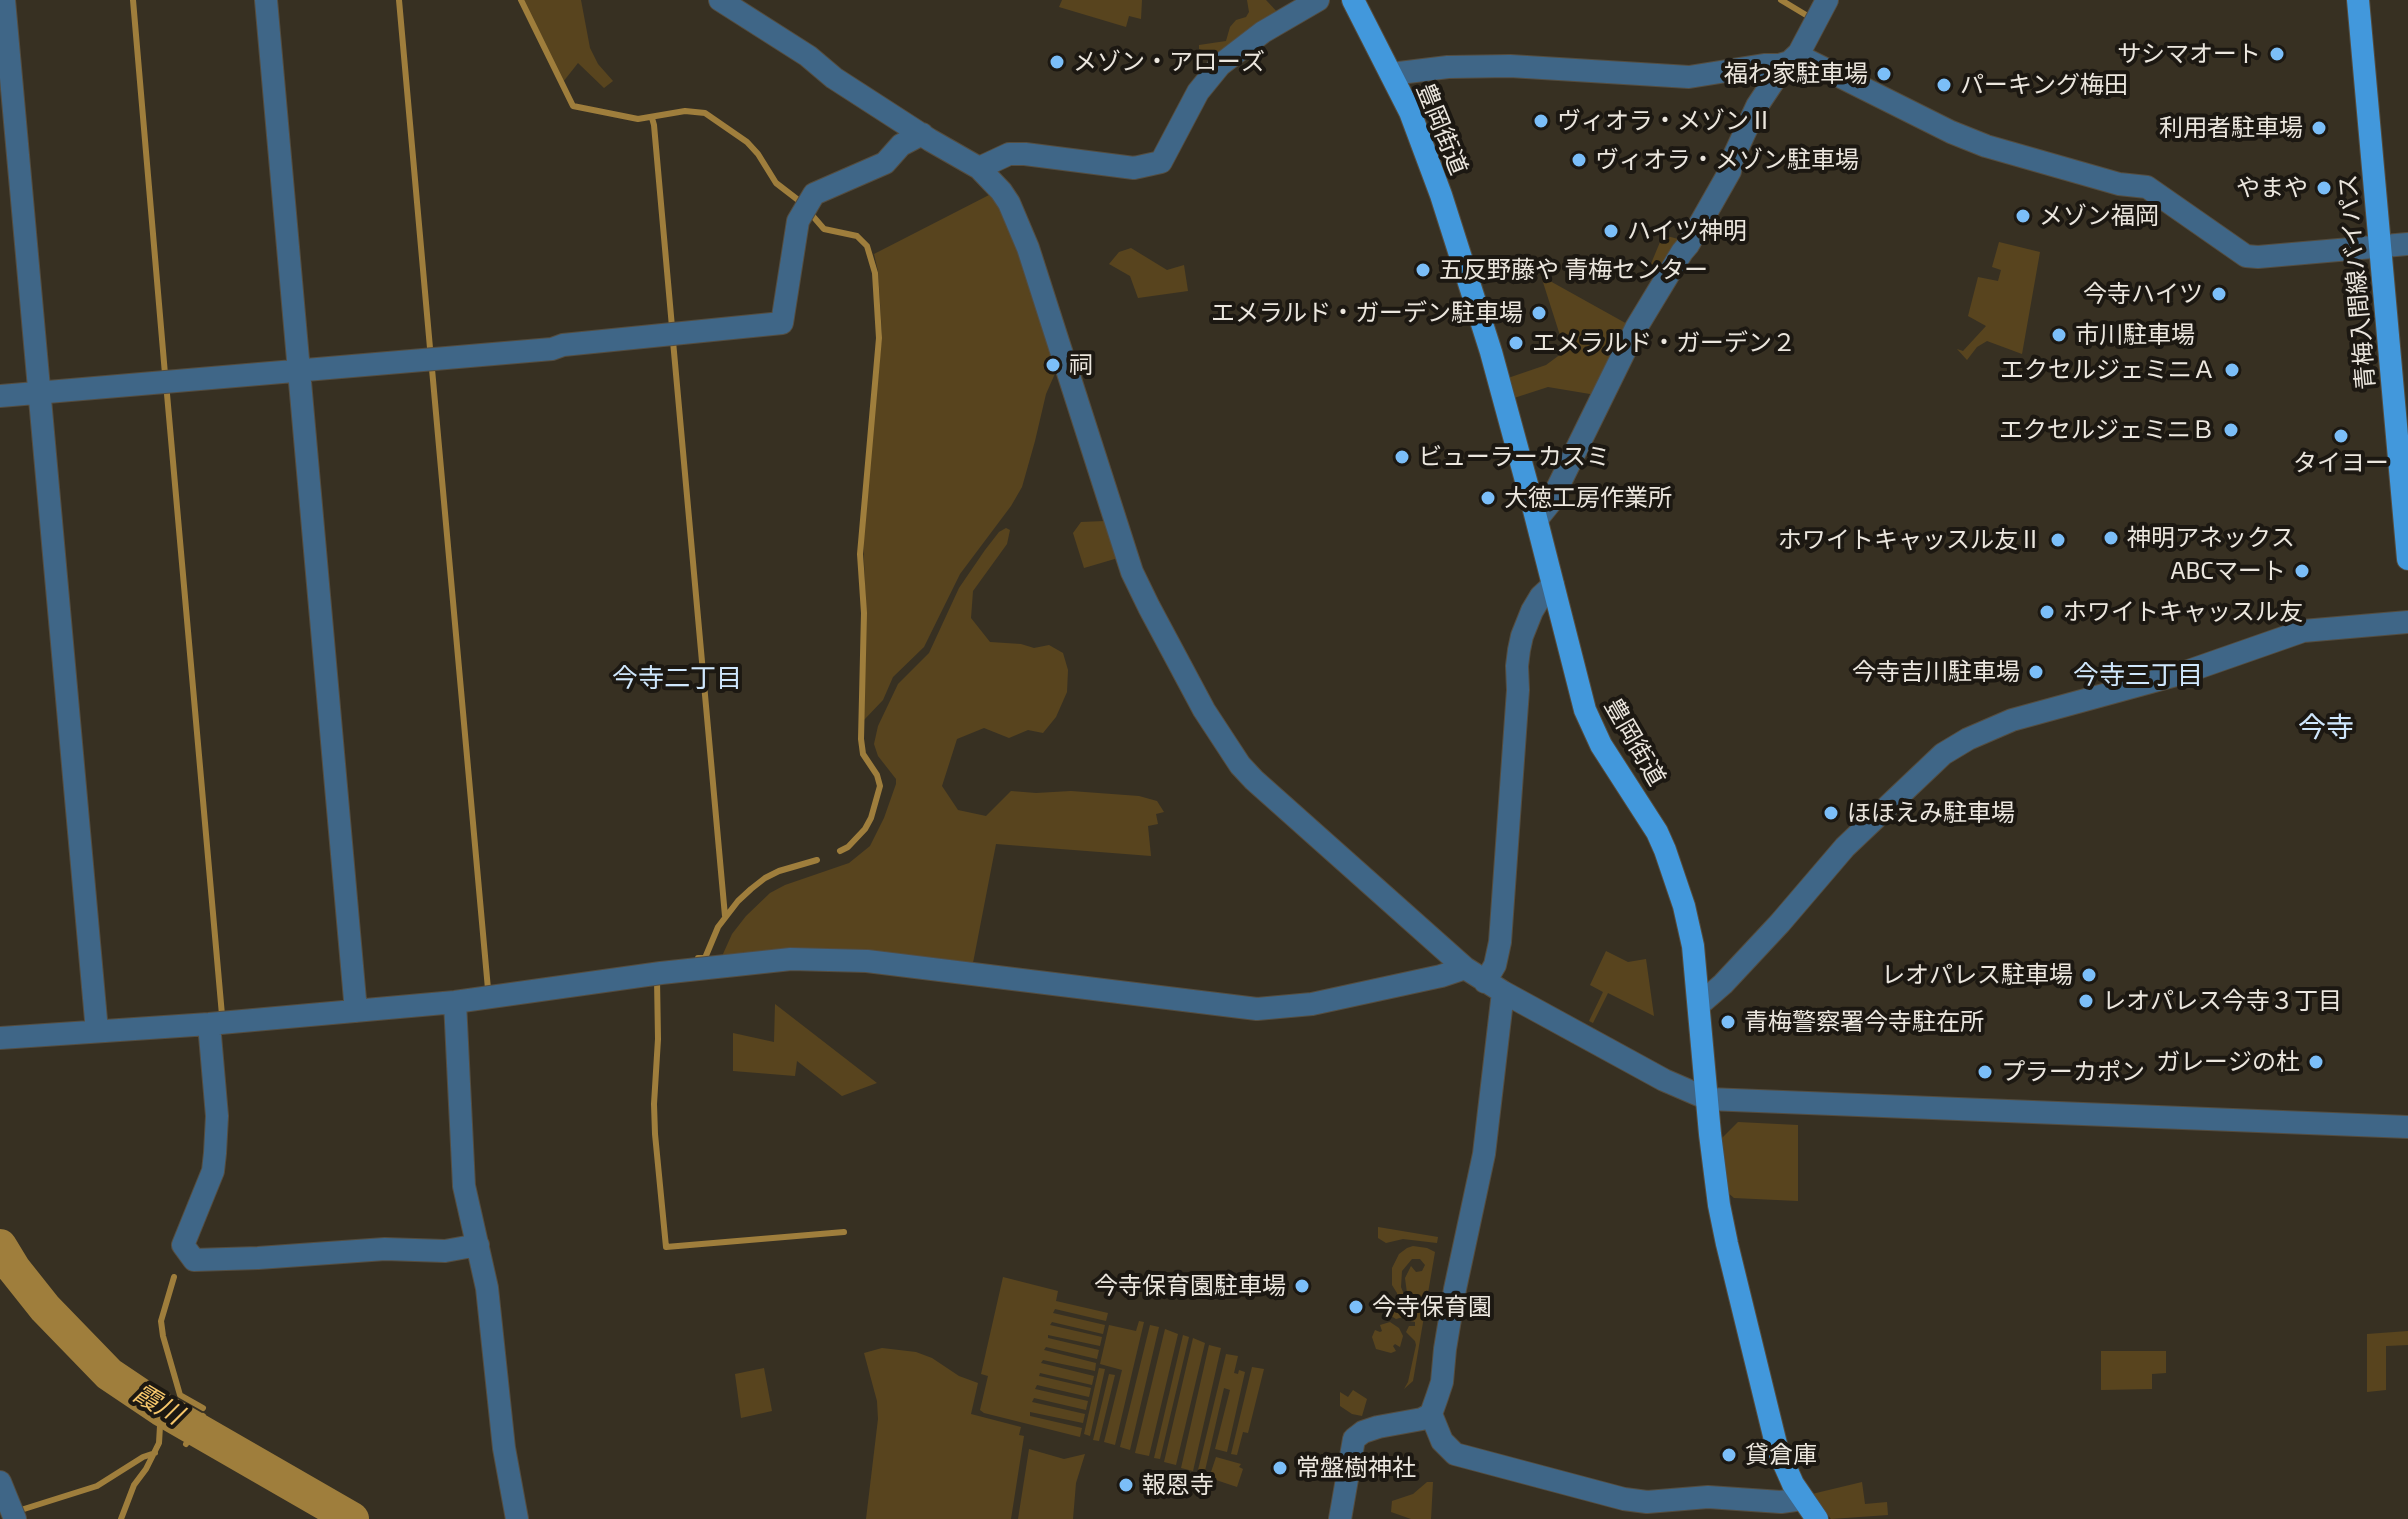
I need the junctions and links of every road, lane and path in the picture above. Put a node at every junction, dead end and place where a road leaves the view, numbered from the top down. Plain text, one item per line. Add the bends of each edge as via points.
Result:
1 (4, 0) edge
2 (266, 0) edge
3 (720, 0) edge
4 (1318, 0) edge
5 (1353, 0) edge
6 (1827, 0) edge
7 (2358, 0) edge
8 (1790, 62) junction
9 (1391, 74) junction
10 (922, 134) junction
11 (979, 168) junction
12 (2408, 244) edge
13 (2380, 246) junction
14 (298, 372) junction
15 (40, 393) junction
16 (0, 396) edge
17 (1537, 519) junction
18 (2408, 559) edge
19 (1553, 585) junction
20 (2408, 622) edge
21 (1465, 968) junction
22 (1494, 987) junction
23 (455, 1002) junction
24 (1700, 1004) junction
25 (356, 1011) junction
26 (209, 1024) junction
27 (97, 1031) junction
28 (0, 1038) edge
29 (1708, 1099) junction
30 (2408, 1127) edge
31 (478, 1245) junction
32 (1431, 1414) junction
33 (0, 1482) edge
34 (1802, 1499) junction
35 (15, 1519) edge
36 (517, 1519) edge
37 (1340, 1519) edge
38 (1817, 1519) edge

1 - 15 street
2 - 14 street
3 - 10 street
4 - 11 street via 1220,65 1198,92 1161,162 1134,168 1009,154
5 - 9 main road, 豊岡街道
6 - 8 street
7 - 13 main road, 青梅入間線バイパス
8 - 9 street via 1689,77 1510,66
8 - 13 street via 1803,58 1986,146 2119,184 2147,187 2246,256
8 - 17 street via 1757,106 1730,171 1636,328 1550,503
9 - 17 main road, 豊岡街道 via 1441,195
10 - 11 street
10 - 14 street via 901,145 885,163 814,194 798,221 782,323
11 - 21 street via 1001,191 1019,224 1124,551 1204,710 1254,780
12 - 13 street
13 - 18 main road, 青梅入間線バイパス
14 - 15 street
14 - 25 street
15 - 16 street
15 - 27 street
17 - 19 main road, 豊岡街道
19 - 22 street via 1532,611 1519,650
19 - 24 main road, 豊岡街道 via 1585,710 1606,754 1649,817 1672,867 1693,946
20 - 24 street via 2303,631 2180,674 2012,720 1968,739 1943,754 1845,847
21 - 22 street
21 - 23 street via 1312,1004 1257,1009 806,958
22 - 29 street
22 - 32 street via 1484,1154 1455,1289 1442,1382
23 - 25 street
23 - 31 street via 464,1186
24 - 29 main road, 豊岡街道
25 - 26 street
26 - 27 street
26 - 31 street via 215,1153 213,1171 183,1245 194,1260 385,1249 445,1251
27 - 28 street
29 - 30 street
29 - 34 main road, 豊岡街道 via 1719,1205 1742,1311 1777,1448
31 - 36 street
32 - 34 street via 1442,1441 1455,1454 1624,1499
32 - 37 street via 1354,1439
33 - 35 street
34 - 38 main road, 豊岡街道

